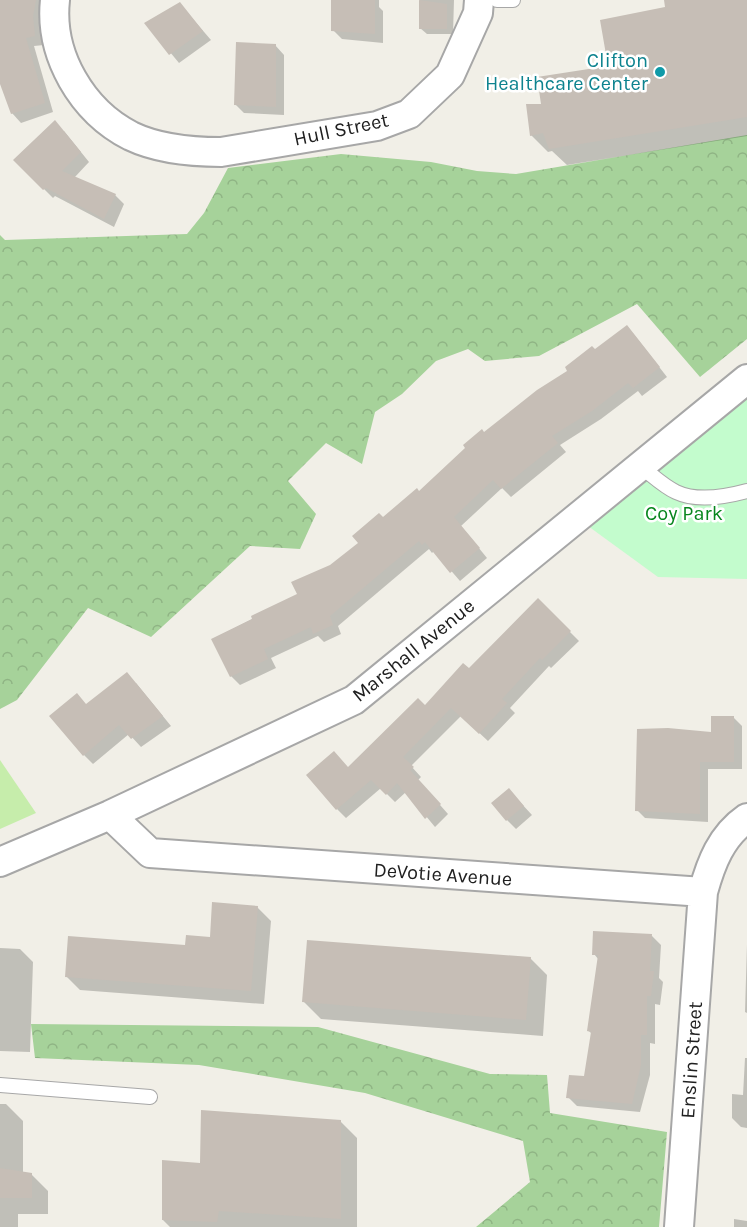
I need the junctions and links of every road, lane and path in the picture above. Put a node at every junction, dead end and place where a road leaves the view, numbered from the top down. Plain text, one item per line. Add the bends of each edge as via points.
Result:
1 (55, 0) edge
2 (513, 0) edge
3 (485, 4) edge
4 (747, 379) edge
5 (640, 466) junction
6 (747, 491) edge
7 (110, 815) junction
8 (747, 818) edge
9 (0, 862) edge
10 (703, 892) junction
11 (0, 1085) edge
12 (150, 1097) dead end
13 (679, 1227) edge

1 - 3 street, Hull Street via 56,36 64,61 75,84 97,111 132,136 156,145 200,152 221,152 377,126 409,114 450,75
2 - 3 lane
4 - 5 street, Marshall Avenue
5 - 6 lane via 676,492 701,498
5 - 7 street, Marshall Avenue via 354,700
7 - 9 street, Marshall Avenue
7 - 10 street, DeVotie Avenue via 150,853
8 - 10 street via 722,842
10 - 13 street, Enslin Street
11 - 12 lane

